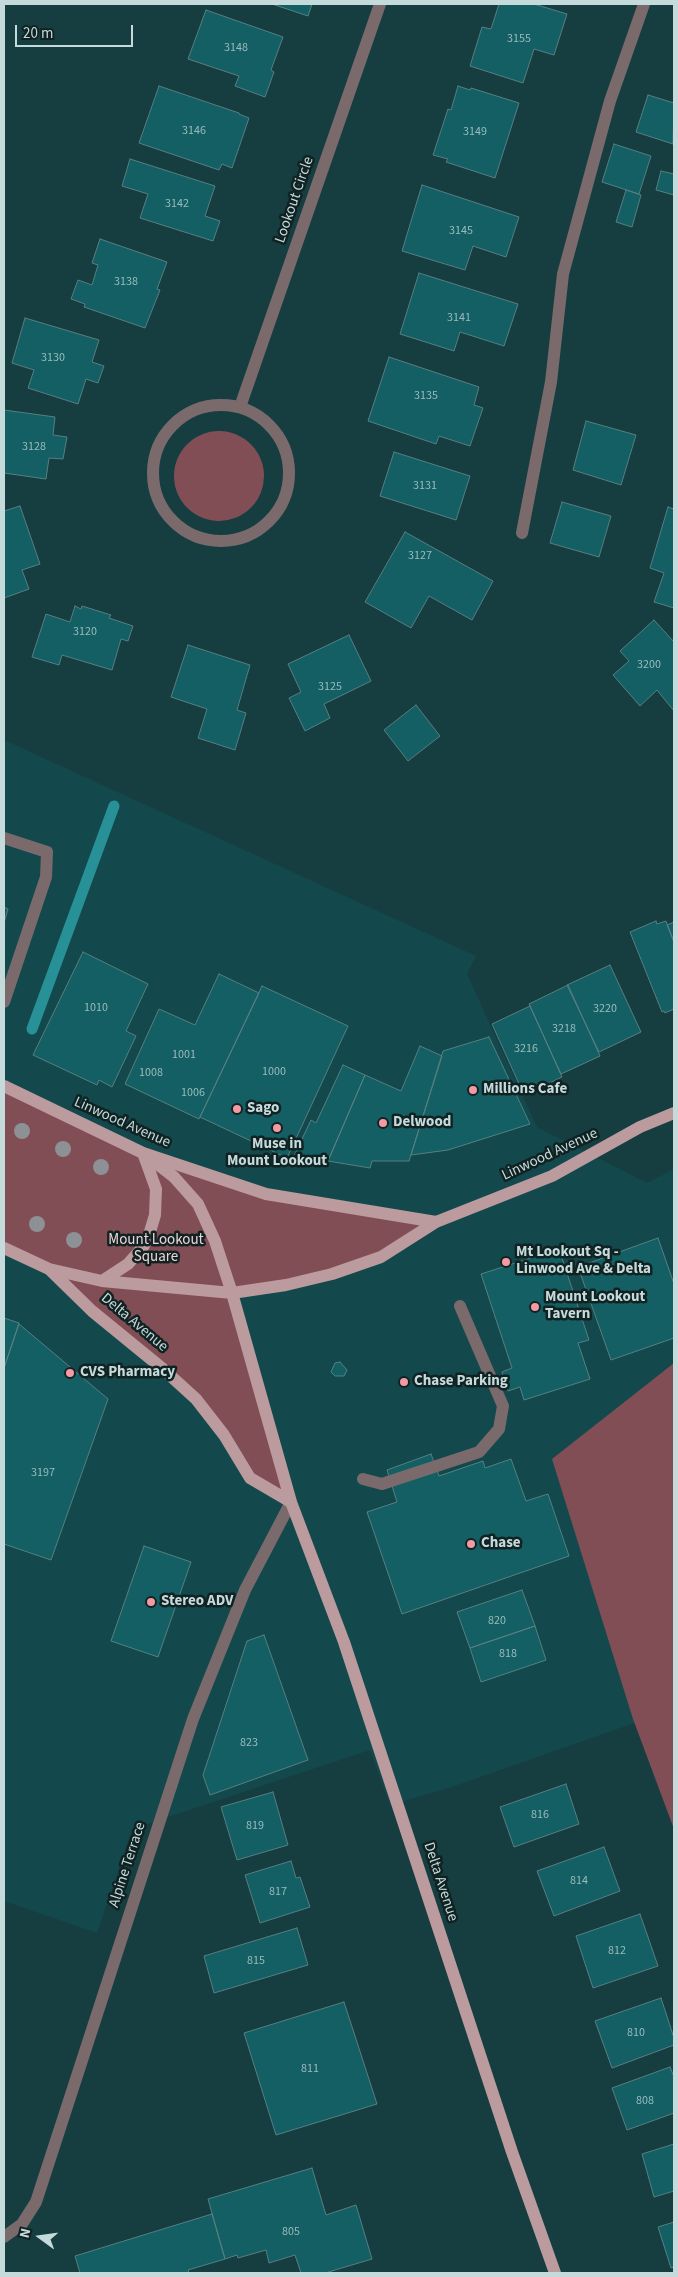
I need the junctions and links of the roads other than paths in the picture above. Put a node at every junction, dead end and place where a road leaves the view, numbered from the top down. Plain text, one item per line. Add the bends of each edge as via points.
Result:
1 (380, 4) edge
2 (644, 4) edge
3 (240, 407) junction
4 (522, 533) dead end
5 (4, 838) edge
6 (4, 1002) edge
7 (4, 1086) edge
8 (674, 1113) edge
9 (143, 1153) junction
10 (436, 1222) junction
11 (4, 1248) edge
12 (49, 1269) junction
13 (102, 1281) junction
14 (232, 1293) junction
15 (460, 1306) dead end
16 (363, 1480) dead end
17 (291, 1502) junction
18 (4, 2237) edge
19 (555, 2273) edge

1 - 3 street, Lookout Circle
2 - 4 street via 610,101 563,274 551,382
3 - 3 street via 217,405 195,410 175,423 161,442 154,464 155,487 163,509 178,526 197,537 220,541 242,538 261,529 286,494 290,472 286,451 276,432 260,417
5 - 6 street via 47,852 46,877
7 - 9 main road, Linwood Avenue
8 - 10 main road, Linwood Avenue via 640,1127 552,1176
9 - 10 main road, Linwood Avenue via 266,1194
9 - 13 main road via 156,1189 155,1215 149,1235 128,1264
9 - 14 main road, Delta Avenue via 174,1177 198,1204 215,1241
10 - 14 main road, Linwood Avenue via 380,1257 332,1274
11 - 12 main road, Delta Avenue
12 - 13 main road, Linwood Avenue
12 - 17 main road, Delta Avenue via 92,1311 196,1399 224,1435 250,1478
13 - 14 main road, Linwood Avenue
14 - 17 main road, Delta Avenue
15 - 16 street via 503,1406 499,1429 479,1452 382,1484
17 - 18 street, Alpine Terrace via 245,1590 193,1719 36,2202 22,2224
17 - 19 main road, Delta Avenue via 344,1642

